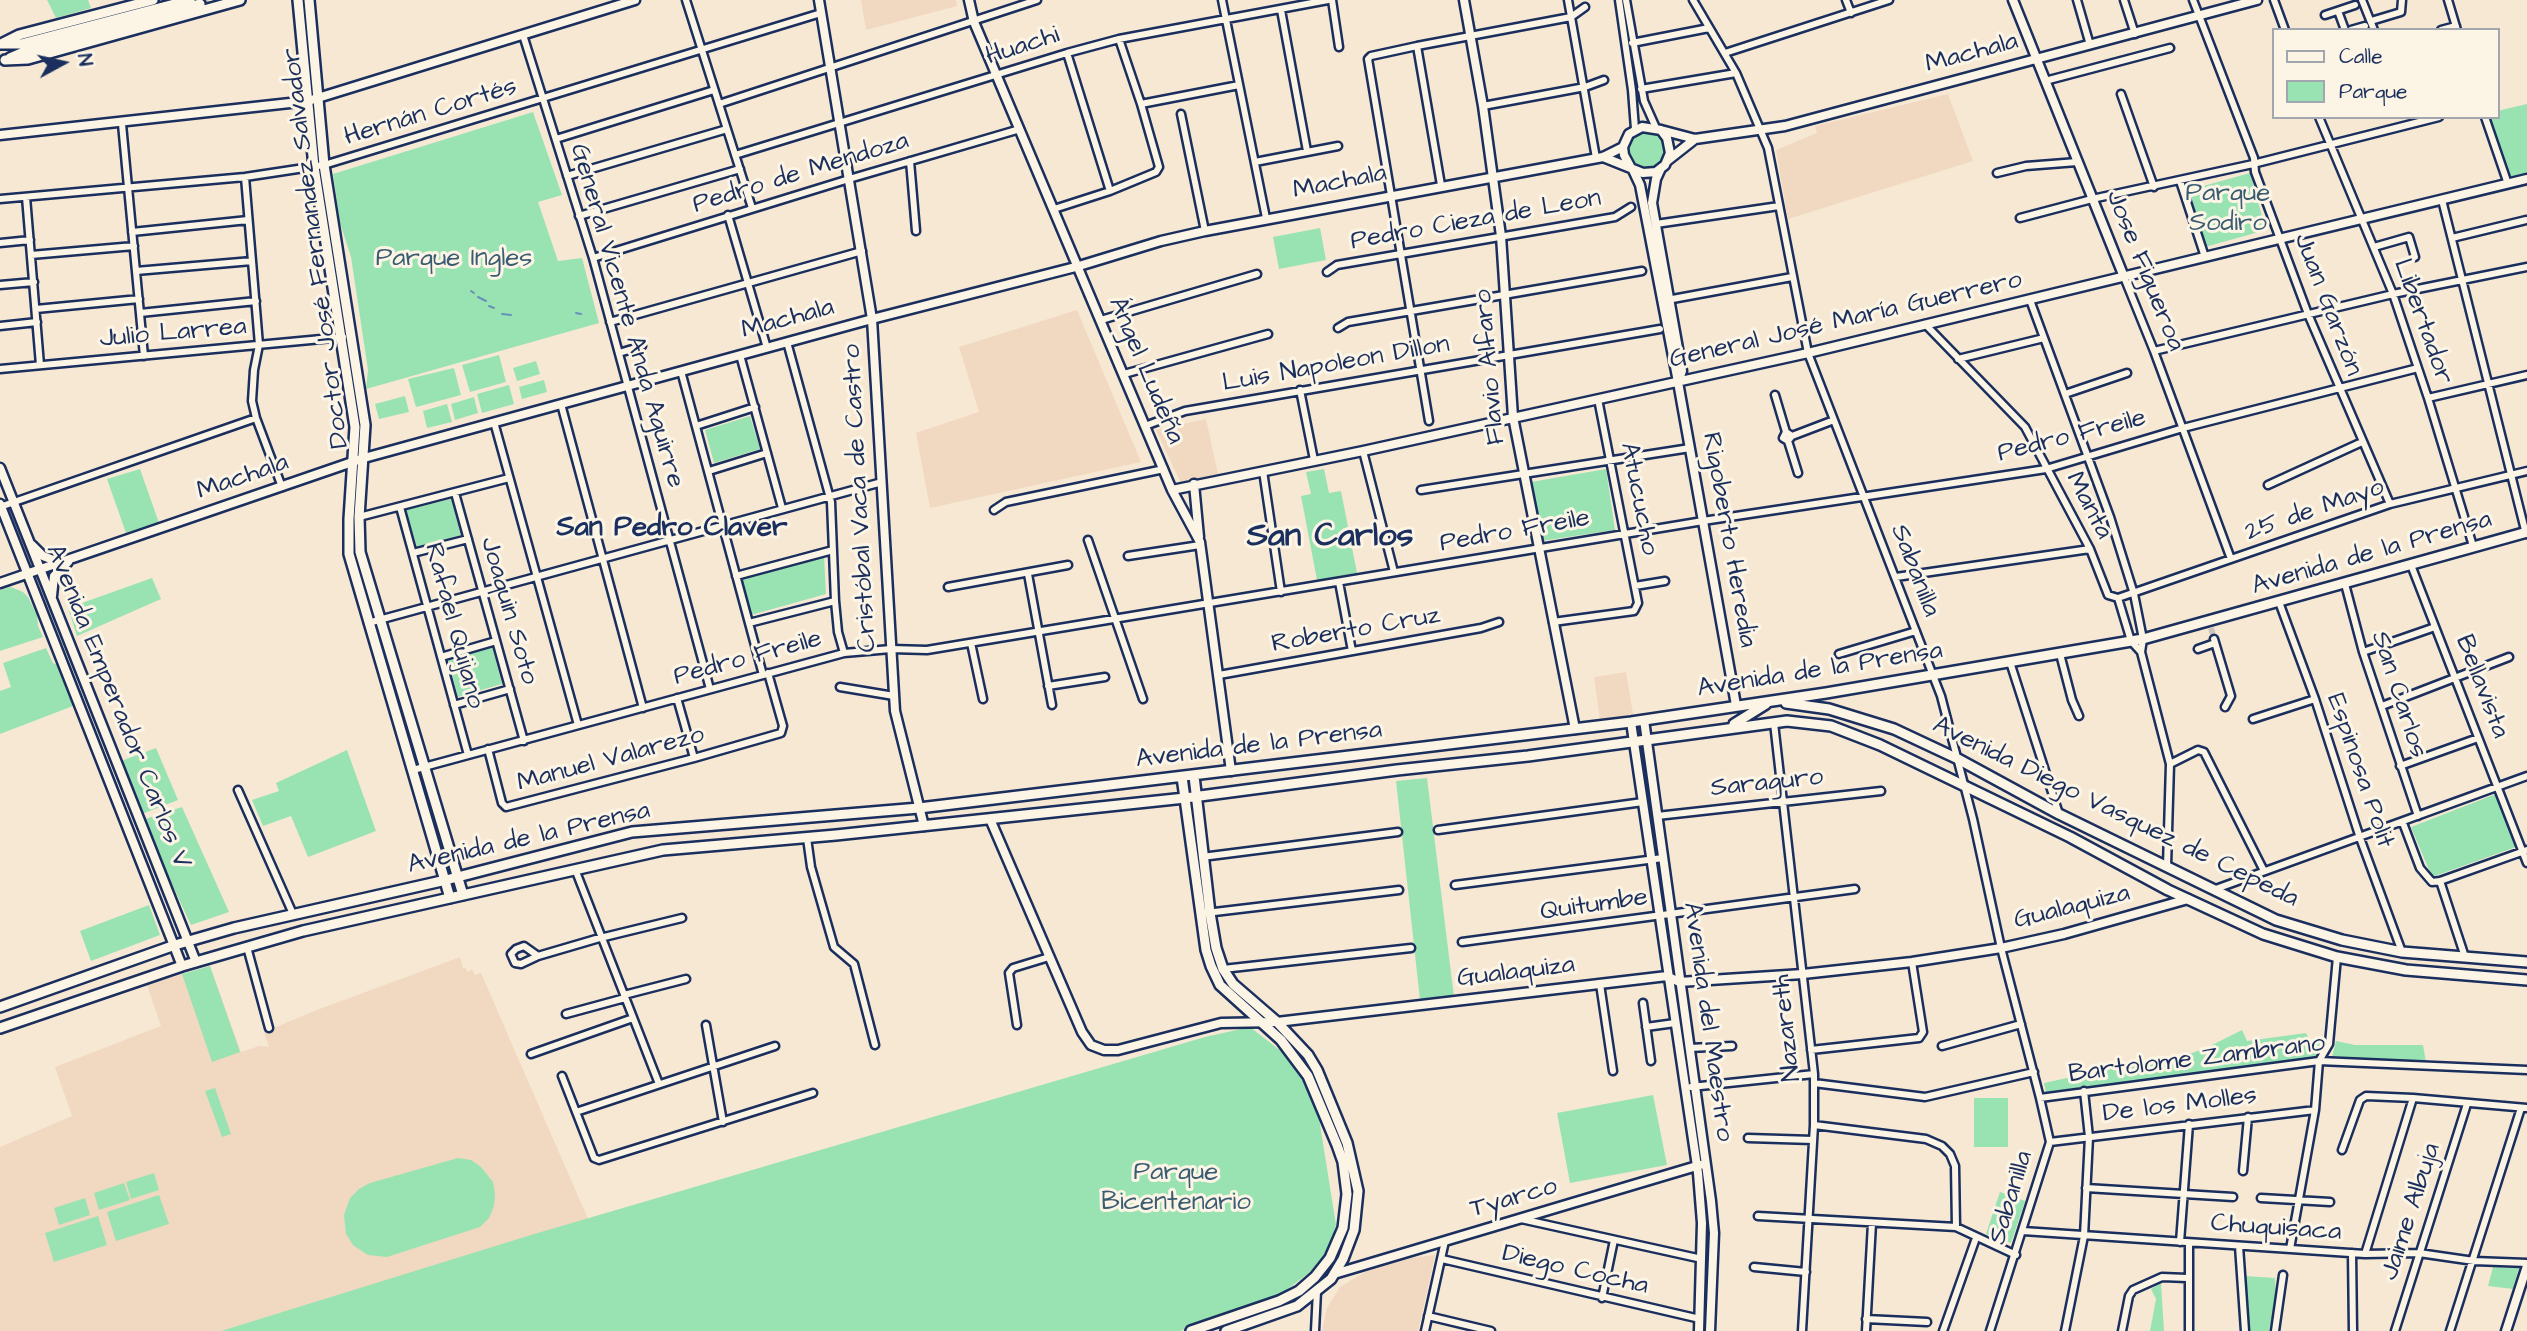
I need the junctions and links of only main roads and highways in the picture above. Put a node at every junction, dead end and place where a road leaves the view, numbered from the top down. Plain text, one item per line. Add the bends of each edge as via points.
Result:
1 (153, 0) edge
2 (190, 0) edge
3 (240, 0) edge
4 (299, 0) edge
5 (309, 0) edge
6 (635, 0) edge
7 (819, 0) edge
8 (969, 0) edge
9 (1464, 0) edge
10 (2013, 0) edge
11 (2257, 0) edge
12 (200, 4) dead end
13 (1, 44) edge
14 (2036, 59) junction
15 (3, 61) edge
16 (313, 100) junction
17 (1658, 129) junction
18 (0, 135) edge
19 (1695, 139) junction
20 (1623, 147) junction
21 (1600, 157) junction
22 (1664, 165) junction
23 (319, 166) junction
24 (1632, 169) junction
25 (1493, 177) junction
26 (2527, 179) edge
27 (1079, 266) junction
28 (2124, 277) junction
29 (1666, 300) junction
30 (872, 319) junction
31 (1678, 382) junction
32 (1513, 417) junction
33 (364, 458) junction
34 (352, 462) junction
35 (0, 468) edge
36 (1194, 484) junction
37 (1172, 490) junction
38 (0, 506) edge
39 (2526, 533) edge
40 (30, 543) junction
41 (1200, 543) junction
42 (73, 558) junction
43 (40, 569) junction
44 (26, 574) junction
45 (2, 582) edge
46 (36, 597) junction
47 (52, 600) junction
48 (1826, 693) junction
49 (1771, 701) junction
50 (1736, 705) junction
51 (1755, 706) junction
52 (1829, 709) junction
53 (1644, 720) junction
54 (1631, 722) junction
55 (1774, 723) joint
56 (1725, 728) junction
57 (1575, 729) junction
58 (1646, 740) junction
59 (1634, 741) junction
60 (1231, 771) junction
61 (1194, 776) junction
62 (1182, 777) junction
63 (1197, 796) junction
64 (1185, 798) junction
65 (919, 808) junction
66 (990, 819) junction
67 (924, 826) junction
68 (458, 877) junction
69 (446, 880) junction
70 (463, 895) junction
71 (450, 898) junction
72 (2188, 899) junction
73 (1205, 913) junction
74 (187, 942) junction
75 (174, 945) junction
76 (196, 962) junction
77 (2527, 962) edge
78 (182, 966) junction
79 (1667, 976) junction
80 (2527, 980) edge
81 (1679, 982) junction
82 (0, 1007) edge
83 (1257, 1020) junction
84 (1277, 1022) junction
85 (0, 1028) edge
86 (1303, 1058) junction
87 (1690, 1087) junction
88 (1706, 1163) junction
89 (1697, 1166) junction
90 (1711, 1201) junction
91 (1700, 1203) junction
92 (2527, 1264) edge
93 (1334, 1274) junction
94 (1701, 1302) junction
95 (1712, 1303) junction
96 (1248, 1313) junction
97 (1251, 1323) junction
98 (1191, 1331) edge
99 (1226, 1331) edge
100 (1699, 1331) edge
101 (1710, 1331) edge
102 (2506, 1331) edge

1 - 13 main road via 19,35
2 - 13 main road via 21,44
3 - 15 main road via 28,59
4 - 16 main road, Doctor José Fernandez Salvador
5 - 16 main road, Doctor José Fernandez Salvador
6 - 16 main road
7 - 30 main road, Cristóbal Vaca de Castro
8 - 27 main road, Ángel Ludeña via 974,22
9 - 25 main road, Flavio Alfaro
10 - 14 main road, Jose Figueroa
11 - 14 main road, Machala
12 - 15 main road
14 - 19 main road, Machala via 1786,126
14 - 28 main road, Jose Figueroa
16 - 18 main road
16 - 23 main road, Doctor José Fernandez Salvador
17 - 19 main road, Machala
17 - 20 main road via 1635,129
17 - 22 main road, Rigoberto Heredia via 1670,146
19 - 22 main road
20 - 21 main road, Machala
20 - 24 main road, Rigoberto Heredia
21 - 24 main road
21 - 25 main road, Machala
22 - 24 main road via 1650,173
22 - 29 main road, Rigoberto Heredia via 1652,197
23 - 33 main road, Doctor José Fernandez Salvador via 365,425
23 - 34 main road, Doctor José Fernandez Salvador via 355,427
24 - 29 main road, Rigoberto Heredia via 1640,185
25 - 27 main road, Machala via 1205,231
25 - 32 main road, Flavio Alfaro
26 - 28 main road, General José María Guerrero
27 - 30 main road, Machala
27 - 37 main road, Ángel Ludeña
28 - 31 main road, General José María Guerrero
29 - 31 main road, Rigoberto Heredia
30 - 33 main road, Machala
30 - 65 main road, Cristóbal Vaca de Castro via 894,696
31 - 32 main road, General José María Guerrero
31 - 50 main road, Rigoberto Heredia
32 - 36 main road, General José María Guerrero
32 - 57 main road, Flavio Alfaro
33 - 34 main road, Machala
33 - 68 main road, Doctor José Fernandez Salvador via 360,552
34 - 42 main road, Machala
34 - 69 main road, Doctor José Fernandez Salvador via 349,555
35 - 40 main road, Avenida Emperador Carlos V
36 - 37 main road, General José María Guerrero
36 - 41 main road
37 - 41 main road, Ángel Ludeña
38 - 44 main road, Avenida Emperador Carlos V
39 - 48 main road, Avenida de la Prensa via 2210,625
40 - 42 main road via 51,559
40 - 43 main road, Avenida Emperador Carlos V
41 - 60 main road, Ángel Ludeña
42 - 43 main road, Machala
42 - 47 main road via 54,576
43 - 44 main road, Machala
43 - 47 main road, Avenida Emperador Carlos V
44 - 45 main road, Machala
44 - 46 main road, Avenida Emperador Carlos V
45 - 46 main road via 23,584
46 - 75 main road, Avenida Emperador Carlos V
47 - 74 main road, Avenida Emperador Carlos V
48 - 49 main road, Avenida de la Prensa
48 - 52 main road
49 - 51 main road, Avenida de la Prensa
49 - 52 main road, Avenida Diego Vasquez de Cepeda
50 - 51 main road, Avenida de la Prensa
50 - 53 main road, Avenida de la Prensa
51 - 56 main road via 1740,722
52 - 77 main road, Avenida Diego Vasquez de Cepeda via 1894,729 2276,920 2402,952
53 - 54 main road, Avenida de la Prensa
53 - 58 main road, Avenida del Maestro
54 - 57 main road, Avenida de la Prensa
54 - 59 main road, Avenida del Maestro
55 - 56 main road, Avenida de la Prensa
55 - 72 main road, Avenida Diego Vasquez de Cepeda via 1831,726 1880,745
56 - 58 main road, Avenida de la Prensa
57 - 60 main road, Avenida de la Prensa
58 - 59 main road, Avenida de la Prensa
58 - 81 main road, Avenida del Maestro
59 - 63 main road, Avenida de la Prensa
59 - 79 main road, Avenida del Maestro
60 - 61 main road, Avenida de la Prensa
61 - 62 main road, Avenida de la Prensa
61 - 63 main road
62 - 64 main road
62 - 65 main road, Avenida de la Prensa
63 - 64 main road, Avenida de la Prensa
63 - 73 main road
64 - 66 main road, Avenida de la Prensa
64 - 73 main road
65 - 67 main road, Cristóbal Vaca de Castro
65 - 68 main road, Avenida de la Prensa via 632,832
66 - 67 main road, Avenida de la Prensa
66 - 83 main road, Gualaquiza via 1091,1045 1118,1050 1221,1023
67 - 70 main road, Avenida de la Prensa via 663,849
68 - 69 main road, Avenida de la Prensa
68 - 70 main road, Doctor José Fernandez Salvador
69 - 71 main road, Doctor José Fernandez Salvador
69 - 74 main road, Avenida de la Prensa
70 - 71 main road, Avenida de la Prensa
71 - 76 main road, Avenida de la Prensa via 303,931
72 - 80 main road, Avenida Diego Vasquez de Cepeda via 2263,934 2337,957 2406,970
72 - 81 main road, Gualaquiza via 2001,948 1803,974
73 - 83 main road via 1206,950 1220,985
73 - 84 main road via 1223,970
74 - 75 main road, Avenida de la Prensa
74 - 76 main road, Avenida Emperador Carlos V
75 - 78 main road, Avenida Emperador Carlos V
75 - 82 main road, Avenida de la Prensa
76 - 78 main road, Avenida de la Prensa
78 - 85 main road, Avenida de la Prensa
79 - 81 main road
79 - 84 main road, Gualaquiza
79 - 87 main road, Avenida del Maestro
81 - 87 main road, Avenida del Maestro
83 - 84 main road, Gualaquiza
83 - 86 main road
84 - 86 main road
86 - 93 main road via 1324,1084 1348,1143 1356,1178 1353,1230
86 - 96 main road via 1343,1162 1348,1194 1343,1228 1315,1277 1299,1291
87 - 88 main road, Avenida del Maestro
87 - 89 main road, Avenida del Maestro
88 - 89 main road, Tyarco
88 - 90 main road, Avenida del Maestro
89 - 91 main road, Avenida del Maestro
89 - 93 main road, Tyarco
90 - 91 main road
90 - 95 main road, Avenida del Maestro
91 - 94 main road, Avenida del Maestro
92 - 102 main road
93 - 97 main road via 1297,1306
94 - 95 main road
94 - 100 main road, Avenida del Maestro
95 - 101 main road, Avenida del Maestro
96 - 97 main road
96 - 98 main road
97 - 99 main road

